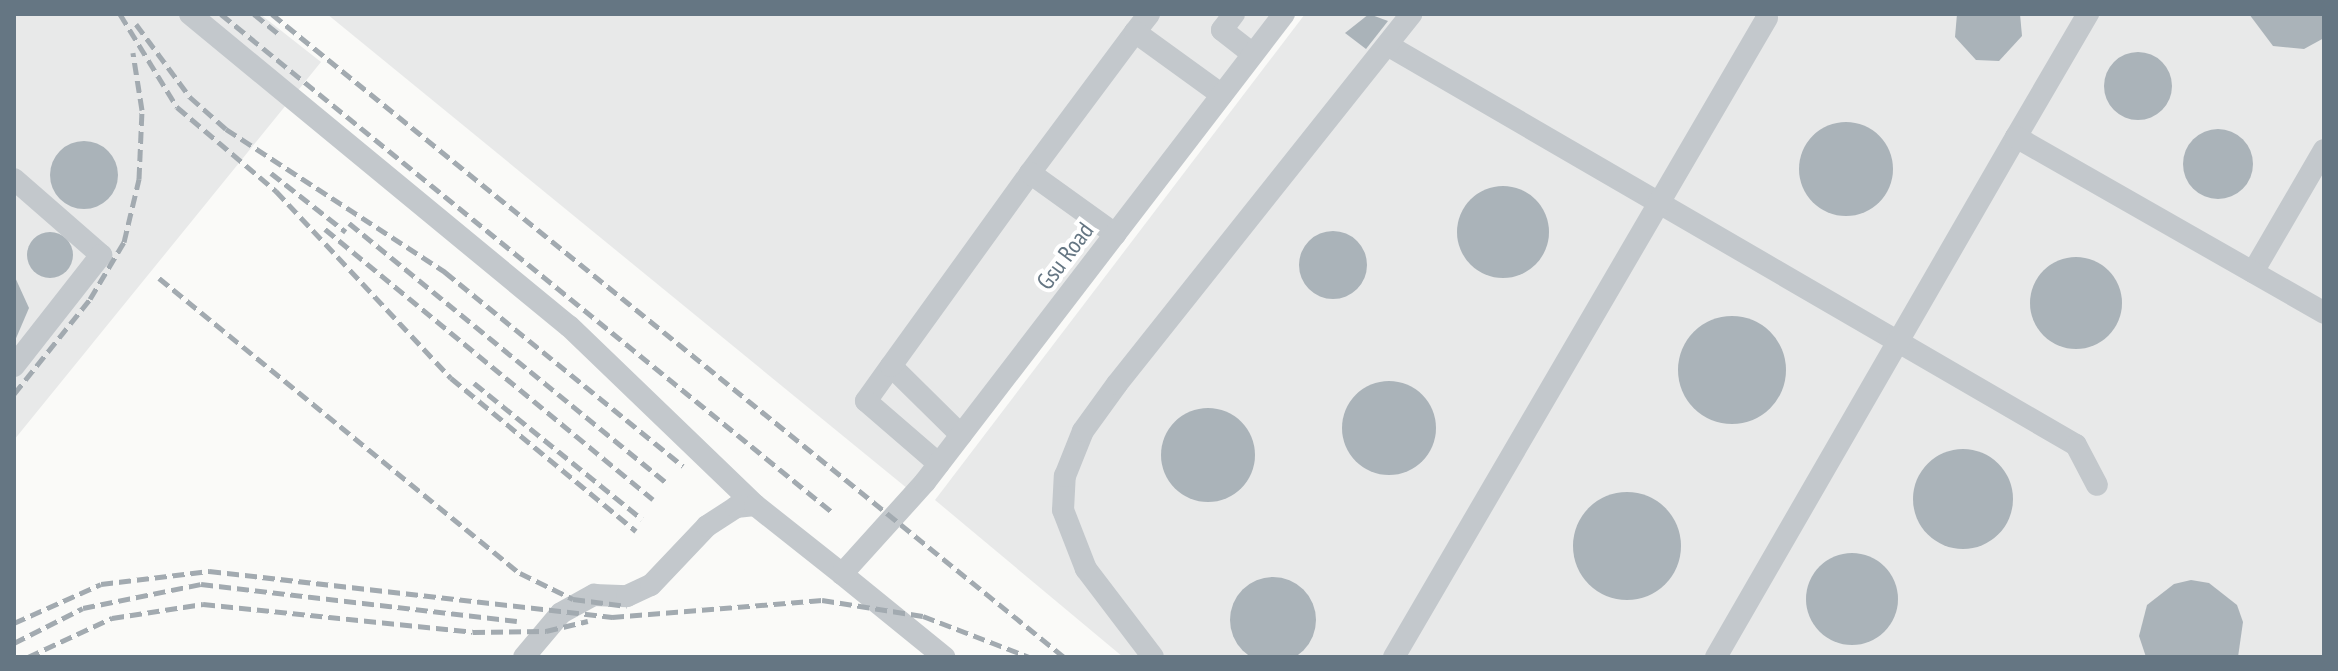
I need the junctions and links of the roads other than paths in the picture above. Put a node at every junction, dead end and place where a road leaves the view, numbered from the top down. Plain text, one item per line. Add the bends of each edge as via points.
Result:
1 (190, 14) edge
2 (1234, 14) edge
3 (1284, 14) edge
4 (1411, 14) edge
5 (2088, 14) edge
6 (1767, 18) dead end
7 (1142, 23) edge
8 (1389, 46) junction
9 (1253, 54) junction
10 (1222, 95) junction
11 (2016, 137) junction
12 (2324, 150) edge
13 (1030, 173) junction
14 (14, 179) edge
15 (1658, 205) junction
16 (1115, 234) junction
17 (2253, 272) junction
18 (2324, 313) edge
19 (1898, 342) junction
20 (14, 366) edge
21 (891, 366) junction
22 (961, 435) junction
23 (939, 464) junction
24 (2097, 485) dead end
25 (755, 505) junction
26 (842, 574) junction
27 (524, 657) edge
28 (944, 657) edge
29 (1153, 657) edge
30 (1394, 657) edge
31 (1716, 657) edge

1 - 25 street via 569,326
2 - 9 street via 1222,30
3 - 9 street, Gsu Road
4 - 8 street
5 - 11 street
6 - 15 street
7 - 10 street
7 - 13 street
8 - 15 street
8 - 29 street via 1117,384 1083,431 1065,476 1063,510 1086,569
9 - 10 street, Gsu Road
10 - 16 street, Gsu Road
11 - 17 street
11 - 19 street
12 - 17 street
13 - 16 street
13 - 21 street
14 - 20 street via 101,255
15 - 19 street
15 - 30 street
16 - 22 street, Gsu Road
17 - 18 street
19 - 24 street via 2076,445
19 - 31 street
21 - 22 street
21 - 23 street via 866,401
22 - 23 street, Gsu Road
23 - 26 street, Gsu Road
25 - 26 street
25 - 27 street via 707,526 651,585 627,596 594,595 561,613
26 - 28 street

